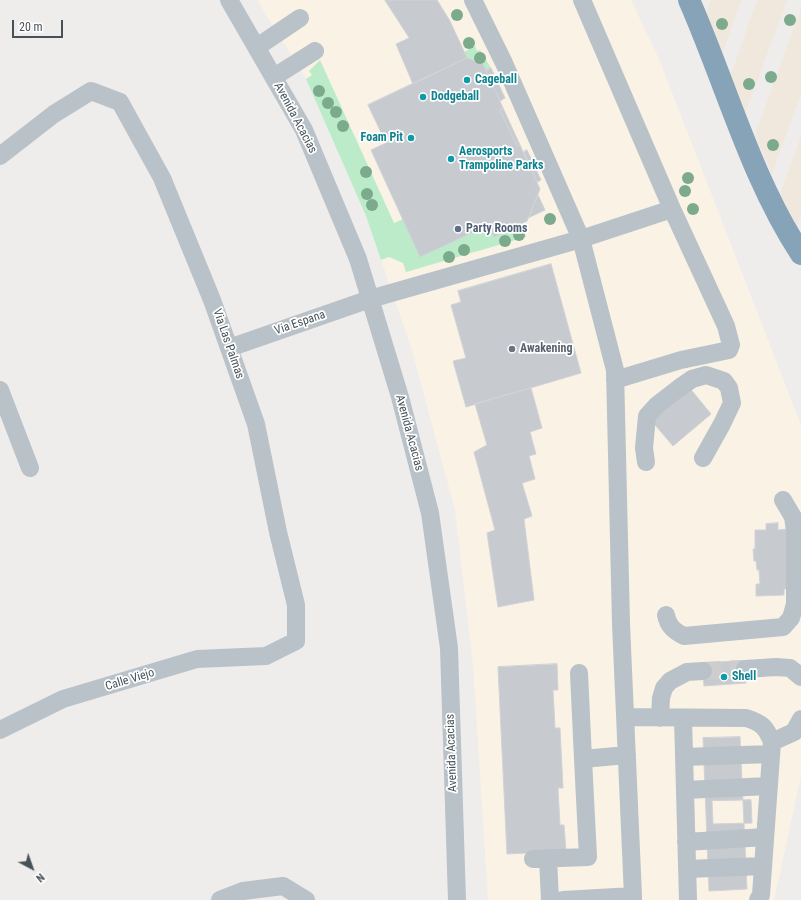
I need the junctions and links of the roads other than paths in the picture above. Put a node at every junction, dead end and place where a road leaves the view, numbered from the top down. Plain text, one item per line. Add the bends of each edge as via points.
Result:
1 (229, 0) edge
2 (582, 0) edge
3 (689, 0) edge
4 (476, 1) edge
5 (300, 18) dead end
6 (257, 47) junction
7 (315, 51) dead end
8 (274, 77) junction
9 (0, 156) edge
10 (672, 209) junction
11 (581, 239) junction
12 (801, 254) edge
13 (370, 299) junction
14 (229, 348) junction
15 (615, 380) junction
16 (0, 390) edge
17 (703, 458) dead end
18 (646, 462) dead end
19 (30, 468) dead end
20 (783, 500) dead end
21 (666, 615) dead end
22 (266, 656) joint
23 (745, 669) tunnel mouth
24 (703, 671) tunnel mouth
25 (579, 673) dead end
26 (801, 677) edge
27 (625, 717) junction
28 (660, 718) junction
29 (683, 718) junction
30 (801, 719) edge
31 (0, 730) edge
32 (771, 748) junction
33 (627, 756) junction
34 (684, 757) junction
35 (583, 759) junction
36 (769, 786) junction
37 (685, 790) junction
38 (765, 837) junction
39 (686, 842) junction
40 (763, 866) junction
41 (687, 869) junction
42 (633, 898) edge
43 (589, 899) edge
44 (220, 900) edge
45 (306, 900) edge
46 (457, 900) edge
47 (550, 900) edge
48 (563, 900) edge
49 (688, 900) edge
50 (758, 900) edge

1 - 6 street, Avenida Acacias
2 - 10 street
3 - 12 highway via 758,172 787,232
4 - 11 street
5 - 6 street
6 - 8 street, Avenida Acacias
7 - 8 street
8 - 13 street, Avenida Acacias via 304,130 358,259
9 - 14 street, Via Las Palmas via 54,114 91,91 120,102 162,178
10 - 11 street, Via Espana
10 - 15 street via 726,326 731,345 729,350 681,360
11 - 13 street, Via Espana
11 - 15 street via 615,370
13 - 14 street, Via Espana
13 - 46 street, Avenida Acacias via 400,397 431,520 449,648
14 - 22 street, Via Las Palmas via 256,424 296,604 296,641
15 - 27 street
16 - 19 street
17 - 18 street via 732,403 729,388 724,381 706,375 686,383 657,405 648,416 644,448
20 - 21 street via 792,516 795,531 795,604 791,618 783,627 684,636 675,632
22 - 31 street, Calle Viejo via 197,660 63,699
23 - 26 street via 790,668
24 - 28 street via 687,672 670,680 661,698
25 - 35 street
27 - 28 street
27 - 33 street
28 - 29 street
29 - 32 street via 746,718 758,721 767,730
29 - 34 street
30 - 32 street via 794,732
32 - 34 street
32 - 36 street
33 - 35 street
33 - 42 street
34 - 37 street
35 - 47 street via 588,857 540,858
36 - 37 street
36 - 38 street
37 - 39 street
38 - 39 street
38 - 40 street
39 - 41 street
40 - 41 street
40 - 50 street via 761,896
41 - 49 street
42 - 43 street
43 - 48 street
44 - 45 street via 243,891 283,886

